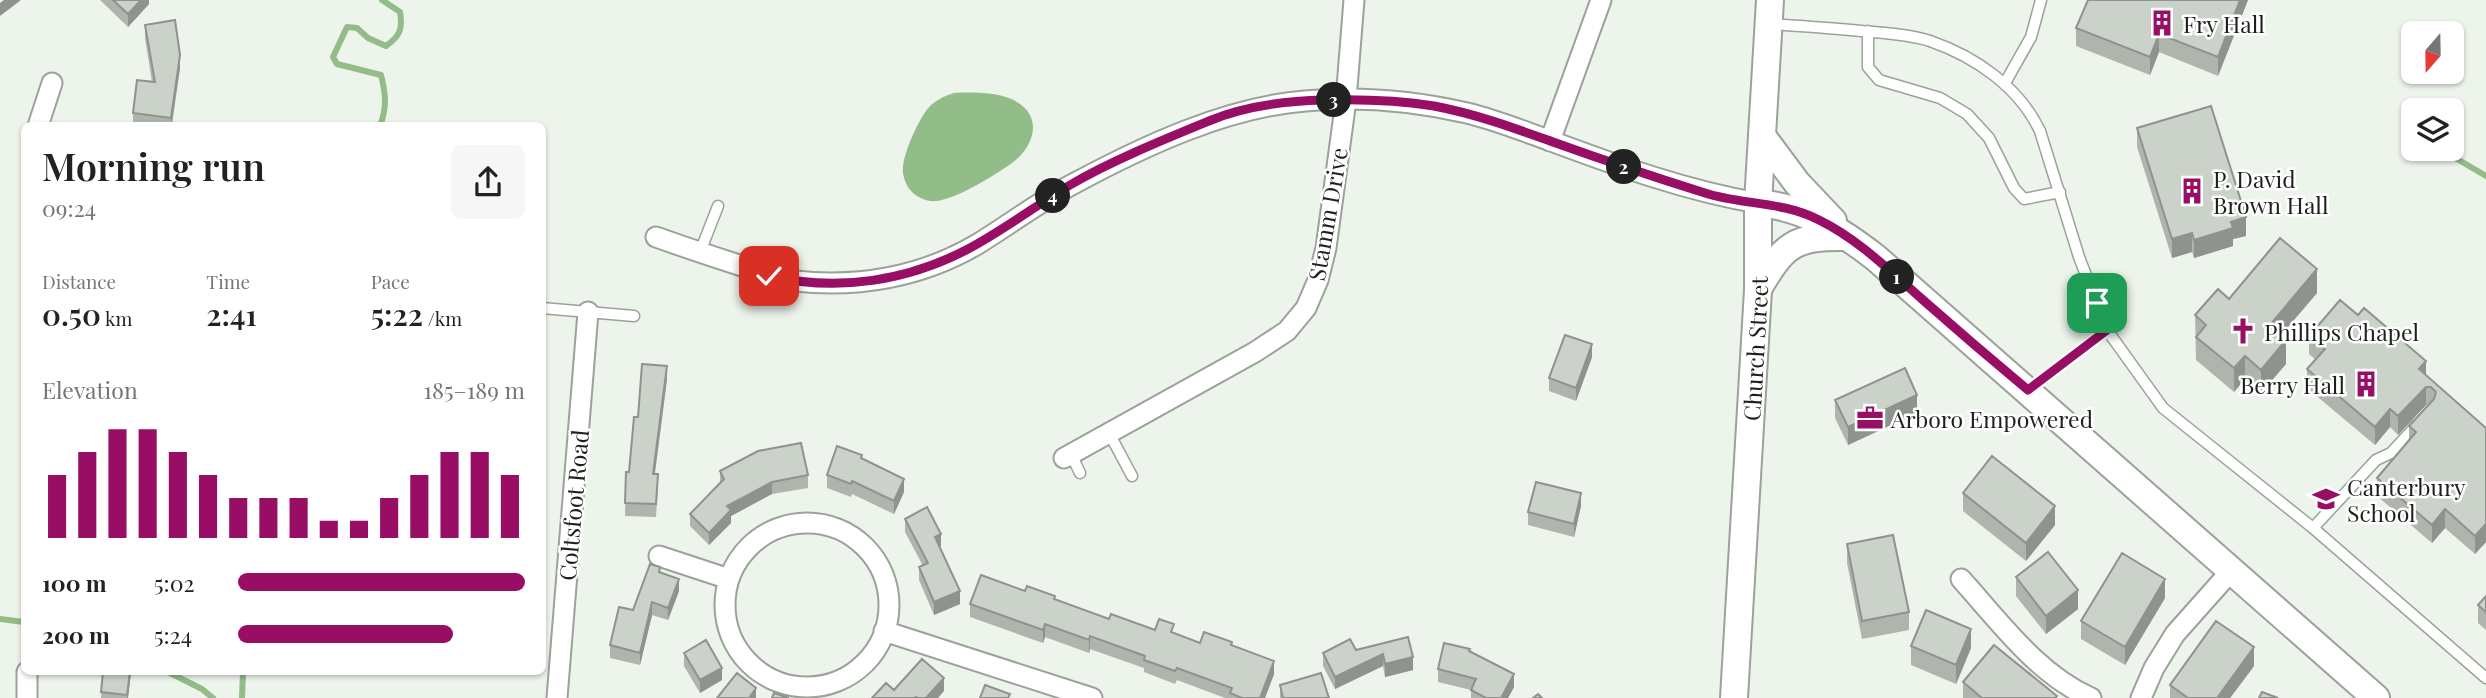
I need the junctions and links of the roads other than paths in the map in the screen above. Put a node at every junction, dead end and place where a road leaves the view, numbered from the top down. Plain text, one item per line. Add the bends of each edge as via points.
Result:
1 (1354, 0) edge
2 (1601, 0) edge
3 (2040, 0) edge
4 (1769, 12) edge
5 (1868, 31) junction
6 (52, 83) dead end
7 (2005, 83) junction
8 (1346, 100) junction
9 (39, 122) edge
10 (1762, 136) junction
11 (1550, 141) junction
12 (2060, 192) junction
13 (1758, 203) junction
14 (718, 206) dead end
15 (656, 237) dead end
16 (1848, 237) junction
17 (700, 252) junction
18 (1758, 290) junction
19 (546, 308) edge
20 (589, 312) junction
21 (634, 316) dead end
22 (2107, 330) junction
23 (2028, 390) junction
24 (2429, 412) edge
25 (1108, 433) junction
26 (1067, 456) joint
27 (1080, 473) dead end
28 (1132, 476) dead end
29 (2314, 528) junction
30 (659, 556) dead end
31 (2231, 571) junction
32 (729, 579) junction
33 (1961, 579) dead end
34 (884, 631) junction
35 (27, 675) edge
36 (2486, 678) edge
37 (27, 698) edge
38 (557, 698) edge
39 (1092, 698) edge
40 (1734, 698) edge
41 (2091, 698) edge
42 (2140, 698) edge
43 (2375, 698) edge

1 - 8 street, Stamm Drive
2 - 11 street
3 - 7 lane via 2031,37
4 - 5 lane
4 - 10 street, Church Street
5 - 7 lane via 1929,40 1968,58
5 - 12 lane via 1868,67 1879,80 1940,98 1967,114 1989,138 2024,199
6 - 9 street
7 - 12 lane via 2034,119
8 - 11 street via 1435,106
8 - 17 street via 1305,100 1213,119 1073,183 944,261 875,282 793,281
8 - 25 street, Stamm Drive via 1326,248 1306,309 1287,331 1255,352
10 - 13 street, Church Street
10 - 16 street via 1797,183
11 - 13 street via 1711,195
12 - 22 lane
13 - 16 street via 1795,209
13 - 18 street, Church Street
14 - 17 lane
15 - 17 street
16 - 18 street via 1798,241 1783,252
16 - 23 street
18 - 40 street, Church Street
19 - 20 lane
20 - 21 lane
20 - 38 street, Coltsfoot Road
22 - 23 lane
22 - 29 lane via 2163,408
23 - 31 street
24 - 29 lane via 2391,453 2376,460
25 - 26 street, Stamm Drive
25 - 28 lane
26 - 27 lane
29 - 36 lane
30 - 32 street
31 - 42 street via 2175,634
31 - 43 street
32 - 34 street via 745,551 770,532 801,523 833,528 861,544 880,569 889,600
32 - 34 street via 725,611 733,641 753,667 781,683 812,687 843,678 869,659
33 - 41 street via 2029,655 2056,679
34 - 39 street
35 - 37 street

